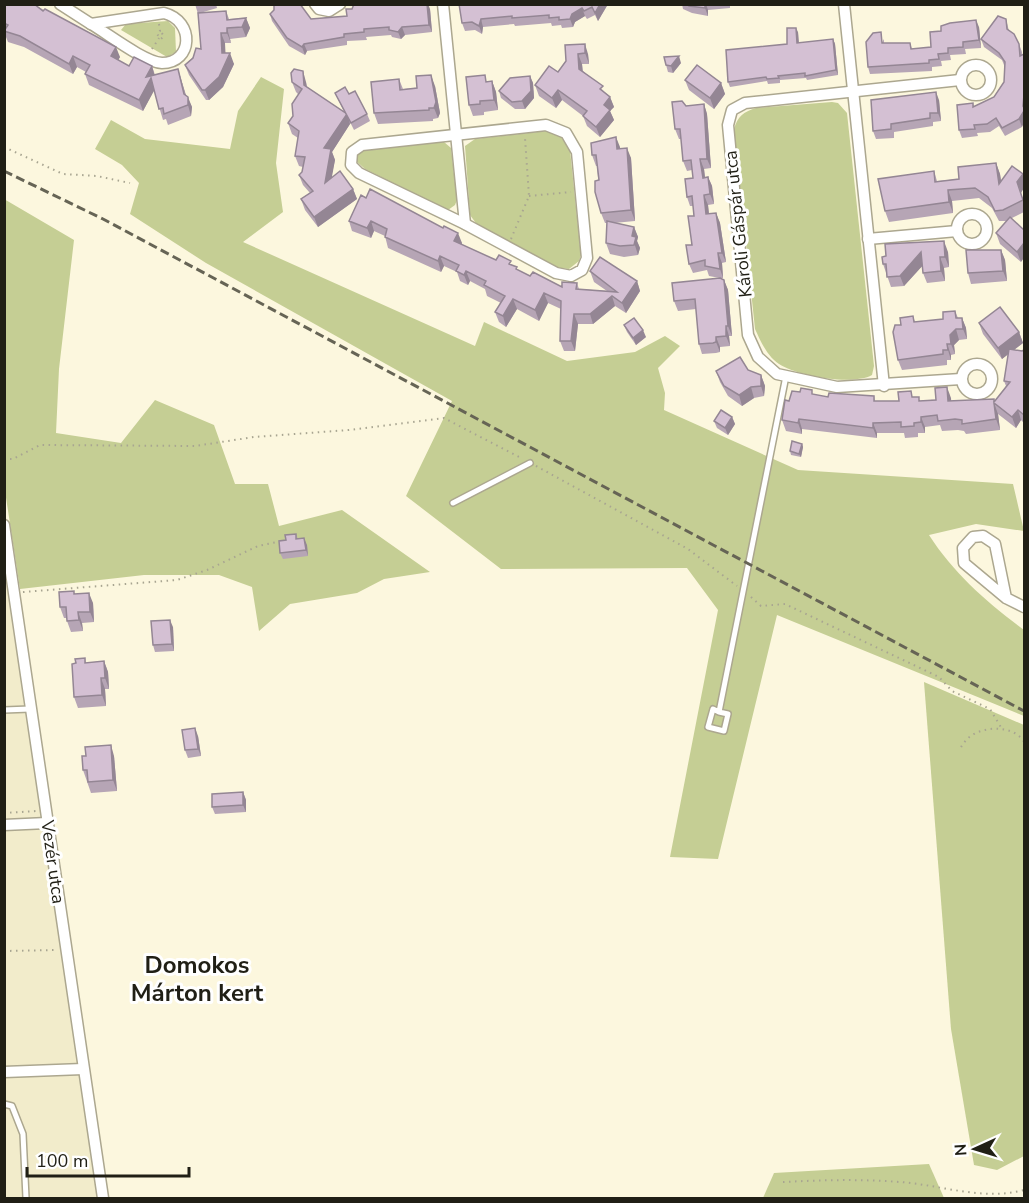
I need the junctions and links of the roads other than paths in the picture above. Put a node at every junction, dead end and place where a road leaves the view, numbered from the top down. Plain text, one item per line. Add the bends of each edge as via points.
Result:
1 (60, 4) edge
2 (315, 4) edge
3 (340, 4) edge
4 (443, 4) edge
5 (844, 4) edge
6 (72, 8) edge
7 (91, 24) junction
8 (960, 80) dead end
9 (853, 91) junction
10 (456, 134) junction
11 (465, 224) junction
12 (957, 231) dead end
13 (868, 239) junction
14 (786, 376) junction
15 (961, 379) dead end
16 (884, 386) junction
17 (530, 463) road end
18 (453, 504) dead end
19 (4, 525) edge
20 (1006, 598) junction
21 (1024, 607) edge
22 (32, 709) junction
23 (4, 710) edge
24 (719, 712) junction
25 (47, 823) junction
26 (4, 825) edge
27 (83, 1068) junction
28 (4, 1072) edge
29 (4, 1104) edge
30 (26, 1198) edge
31 (103, 1198) edge

1 - 6 street
2 - 3 street via 329,11
4 - 10 street
5 - 9 street
6 - 7 street
7 - 7 street via 164,13 180,20 187,35 183,51 170,62 154,62
8 - 9 street, Károli Gáspár utca
9 - 13 street
9 - 14 street, Károli Gáspár utca via 745,103 732,110 728,125 748,335 758,357 777,374
10 - 11 street
10 - 11 street via 362,145 352,152 351,160 359,172
10 - 11 street via 546,125 566,133 578,152 587,258 582,270 571,276 563,275
12 - 13 street
13 - 16 street
14 - 16 street, Károli Gáspár utca via 837,387
14 - 24 lane
15 - 16 street, Károli Gáspár utca
17 - 18 lane
19 - 22 street, Vezér utca
20 - 20 street via 995,544 983,536 973,537 963,548 964,563
20 - 21 street
22 - 23 lane
22 - 25 street, Vezér utca
24 - 24 lane via 728,714 724,731 708,727 712,710
25 - 26 street
25 - 27 street, Vezér utca
27 - 28 street
27 - 31 street, Vezér utca
29 - 30 lane via 12,1106 23,1134

